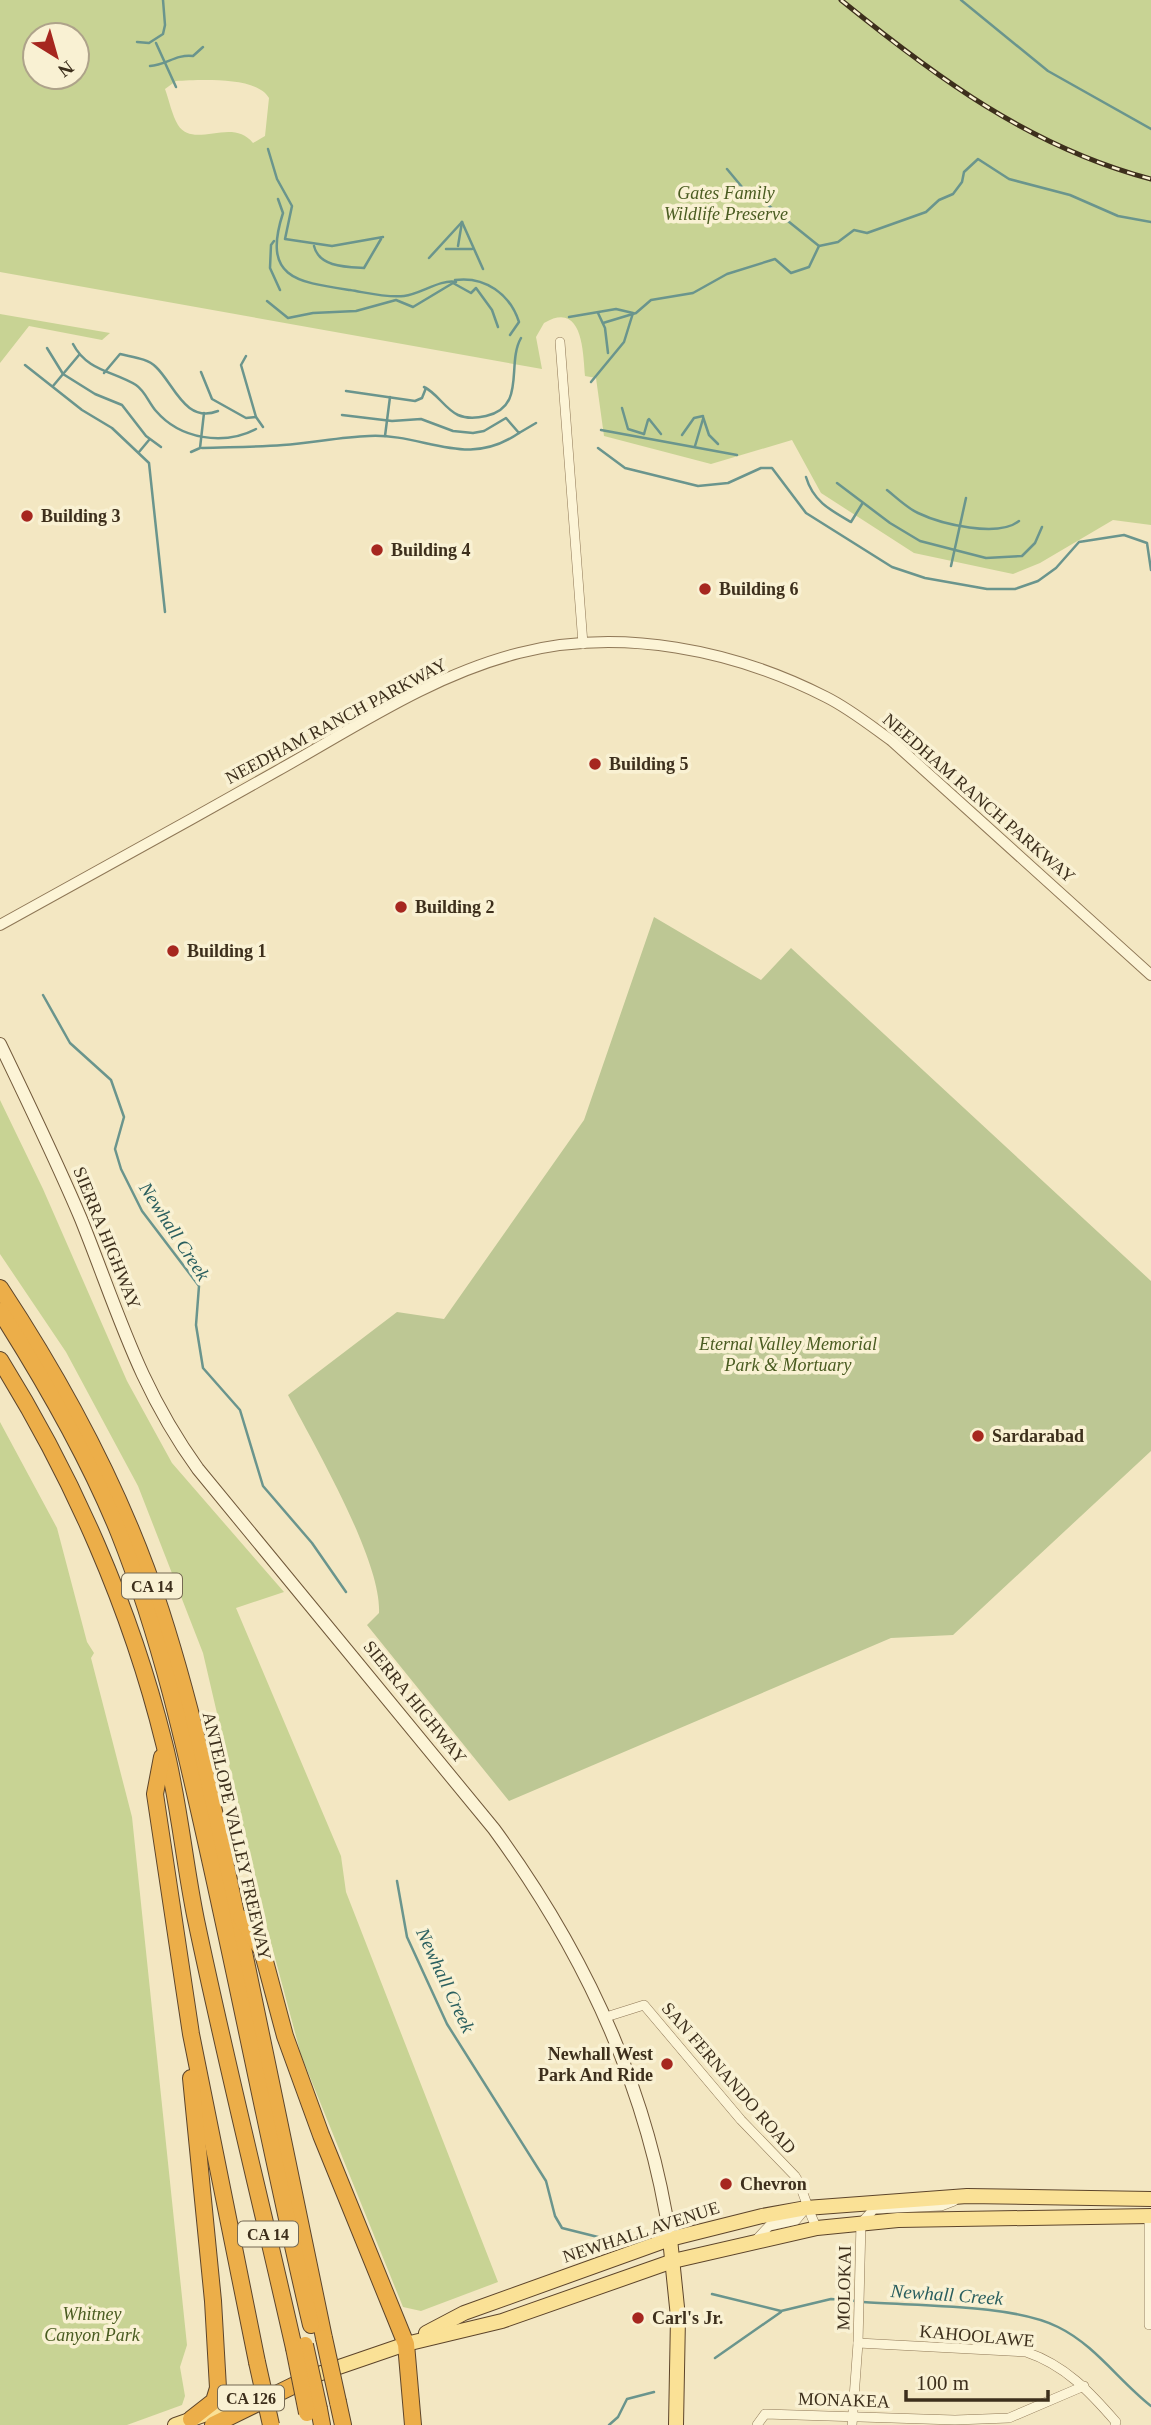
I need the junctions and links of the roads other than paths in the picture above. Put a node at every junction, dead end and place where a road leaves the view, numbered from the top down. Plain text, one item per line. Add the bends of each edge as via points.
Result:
1 (560, 342) dead end
2 (583, 644) junction
3 (0, 925) edge
4 (1151, 975) edge
5 (0, 1044) edge
6 (0, 1288) edge
7 (0, 1311) edge
8 (0, 1327) edge
9 (0, 1360) edge
10 (165, 1745) junction
11 (235, 1910) junction
12 (606, 2017) junction
13 (191, 2034) junction
14 (967, 2196) junction
15 (1151, 2199) edge
16 (806, 2208) junction
17 (1150, 2215) edge
18 (861, 2223) junction
19 (817, 2228) junction
20 (670, 2239) junction
21 (756, 2240) junction
22 (673, 2261) junction
23 (1149, 2325) dead end
24 (309, 2343) junction
25 (858, 2343) junction
26 (406, 2344) junction
27 (312, 2376) junction
28 (1084, 2386) junction
29 (321, 2413) edge
30 (191, 2419) junction
31 (852, 2421) edge
32 (175, 2425) edge
33 (213, 2425) edge
34 (271, 2425) edge
35 (334, 2425) edge
36 (343, 2425) edge
37 (413, 2425) edge
38 (676, 2425) edge
39 (757, 2425) edge
40 (1115, 2425) edge

1 - 2 street
2 - 3 street, NEEDHAM RANCH PARKWAY via 518,653 429,688
2 - 4 street, NEEDHAM RANCH PARKWAY via 641,645 714,655 762,669 828,698 892,741
5 - 12 main road, SIERRA HIGHWAY via 76,1209 133,1358 163,1419 198,1469 494,1829 552,1912
6 - 11 highway, ANTELOPE VALLEY FREEWAY / CA 14 via 80,1423 148,1573 198,1745
7 - 24 highway via 96,1482 160,1650 193,1777
8 - 24 highway via 98,1511 152,1654
9 - 10 highway, ANTELOPE VALLEY FREEWAY / CA 14 via 99,1548
10 - 13 highway via 155,1794
10 - 24 highway, ANTELOPE VALLEY FREEWAY / CA 14 via 196,1919
11 - 24 highway, ANTELOPE VALLEY FREEWAY / CA 14
11 - 26 highway via 262,1950 285,2036 321,2135
12 - 16 street, SAN FERNANDO ROAD via 644,2005 795,2176
12 - 20 main road, SIERRA HIGHWAY via 658,2164
13 - 30 highway via 190,2068 218,2388 214,2401
13 - 34 highway, bridge
14 - 15 main road, NEWHALL AVENUE
14 - 16 main road, NEWHALL AVENUE
14 - 18 street, MOLOKAI via 941,2206 874,2209
16 - 19 street, SAN FERNANDO ROAD
16 - 20 main road, NEWHALL AVENUE
16 - 21 street via 796,2220 769,2226
17 - 18 main road, NEWHALL AVENUE
17 - 23 street
18 - 19 main road, NEWHALL AVENUE
18 - 25 street, MOLOKAI
19 - 21 main road, NEWHALL AVENUE
20 - 22 main road, SIERRA HIGHWAY
20 - 26 main road, NEWHALL AVENUE via 464,2313
21 - 22 main road, NEWHALL AVENUE
22 - 26 main road, NEWHALL AVENUE via 502,2321
22 - 38 main road, SIERRA HIGHWAY via 679,2350
24 - 29 highway, ANTELOPE VALLEY FREEWAY / CA 14, bridge
24 - 29 highway, ANTELOPE VALLEY FREEWAY / CA 14, bridge
25 - 28 street, KAHOOLAWE via 1026,2352 1048,2359
25 - 31 street, MOLOKAI
26 - 27 main road, NEWHALL AVENUE / CA 126
26 - 37 highway
27 - 30 main road, NEWHALL AVENUE / CA 126
27 - 33 highway
28 - 31 street, MONAKEA via 1009,2418
28 - 40 street, KAHOOLAWE
29 - 35 highway
29 - 36 highway, ANTELOPE VALLEY FREEWAY / CA 14
30 - 32 main road, NEWHALL AVENUE / CA 126
31 - 39 street, MONAKEA via 765,2414

